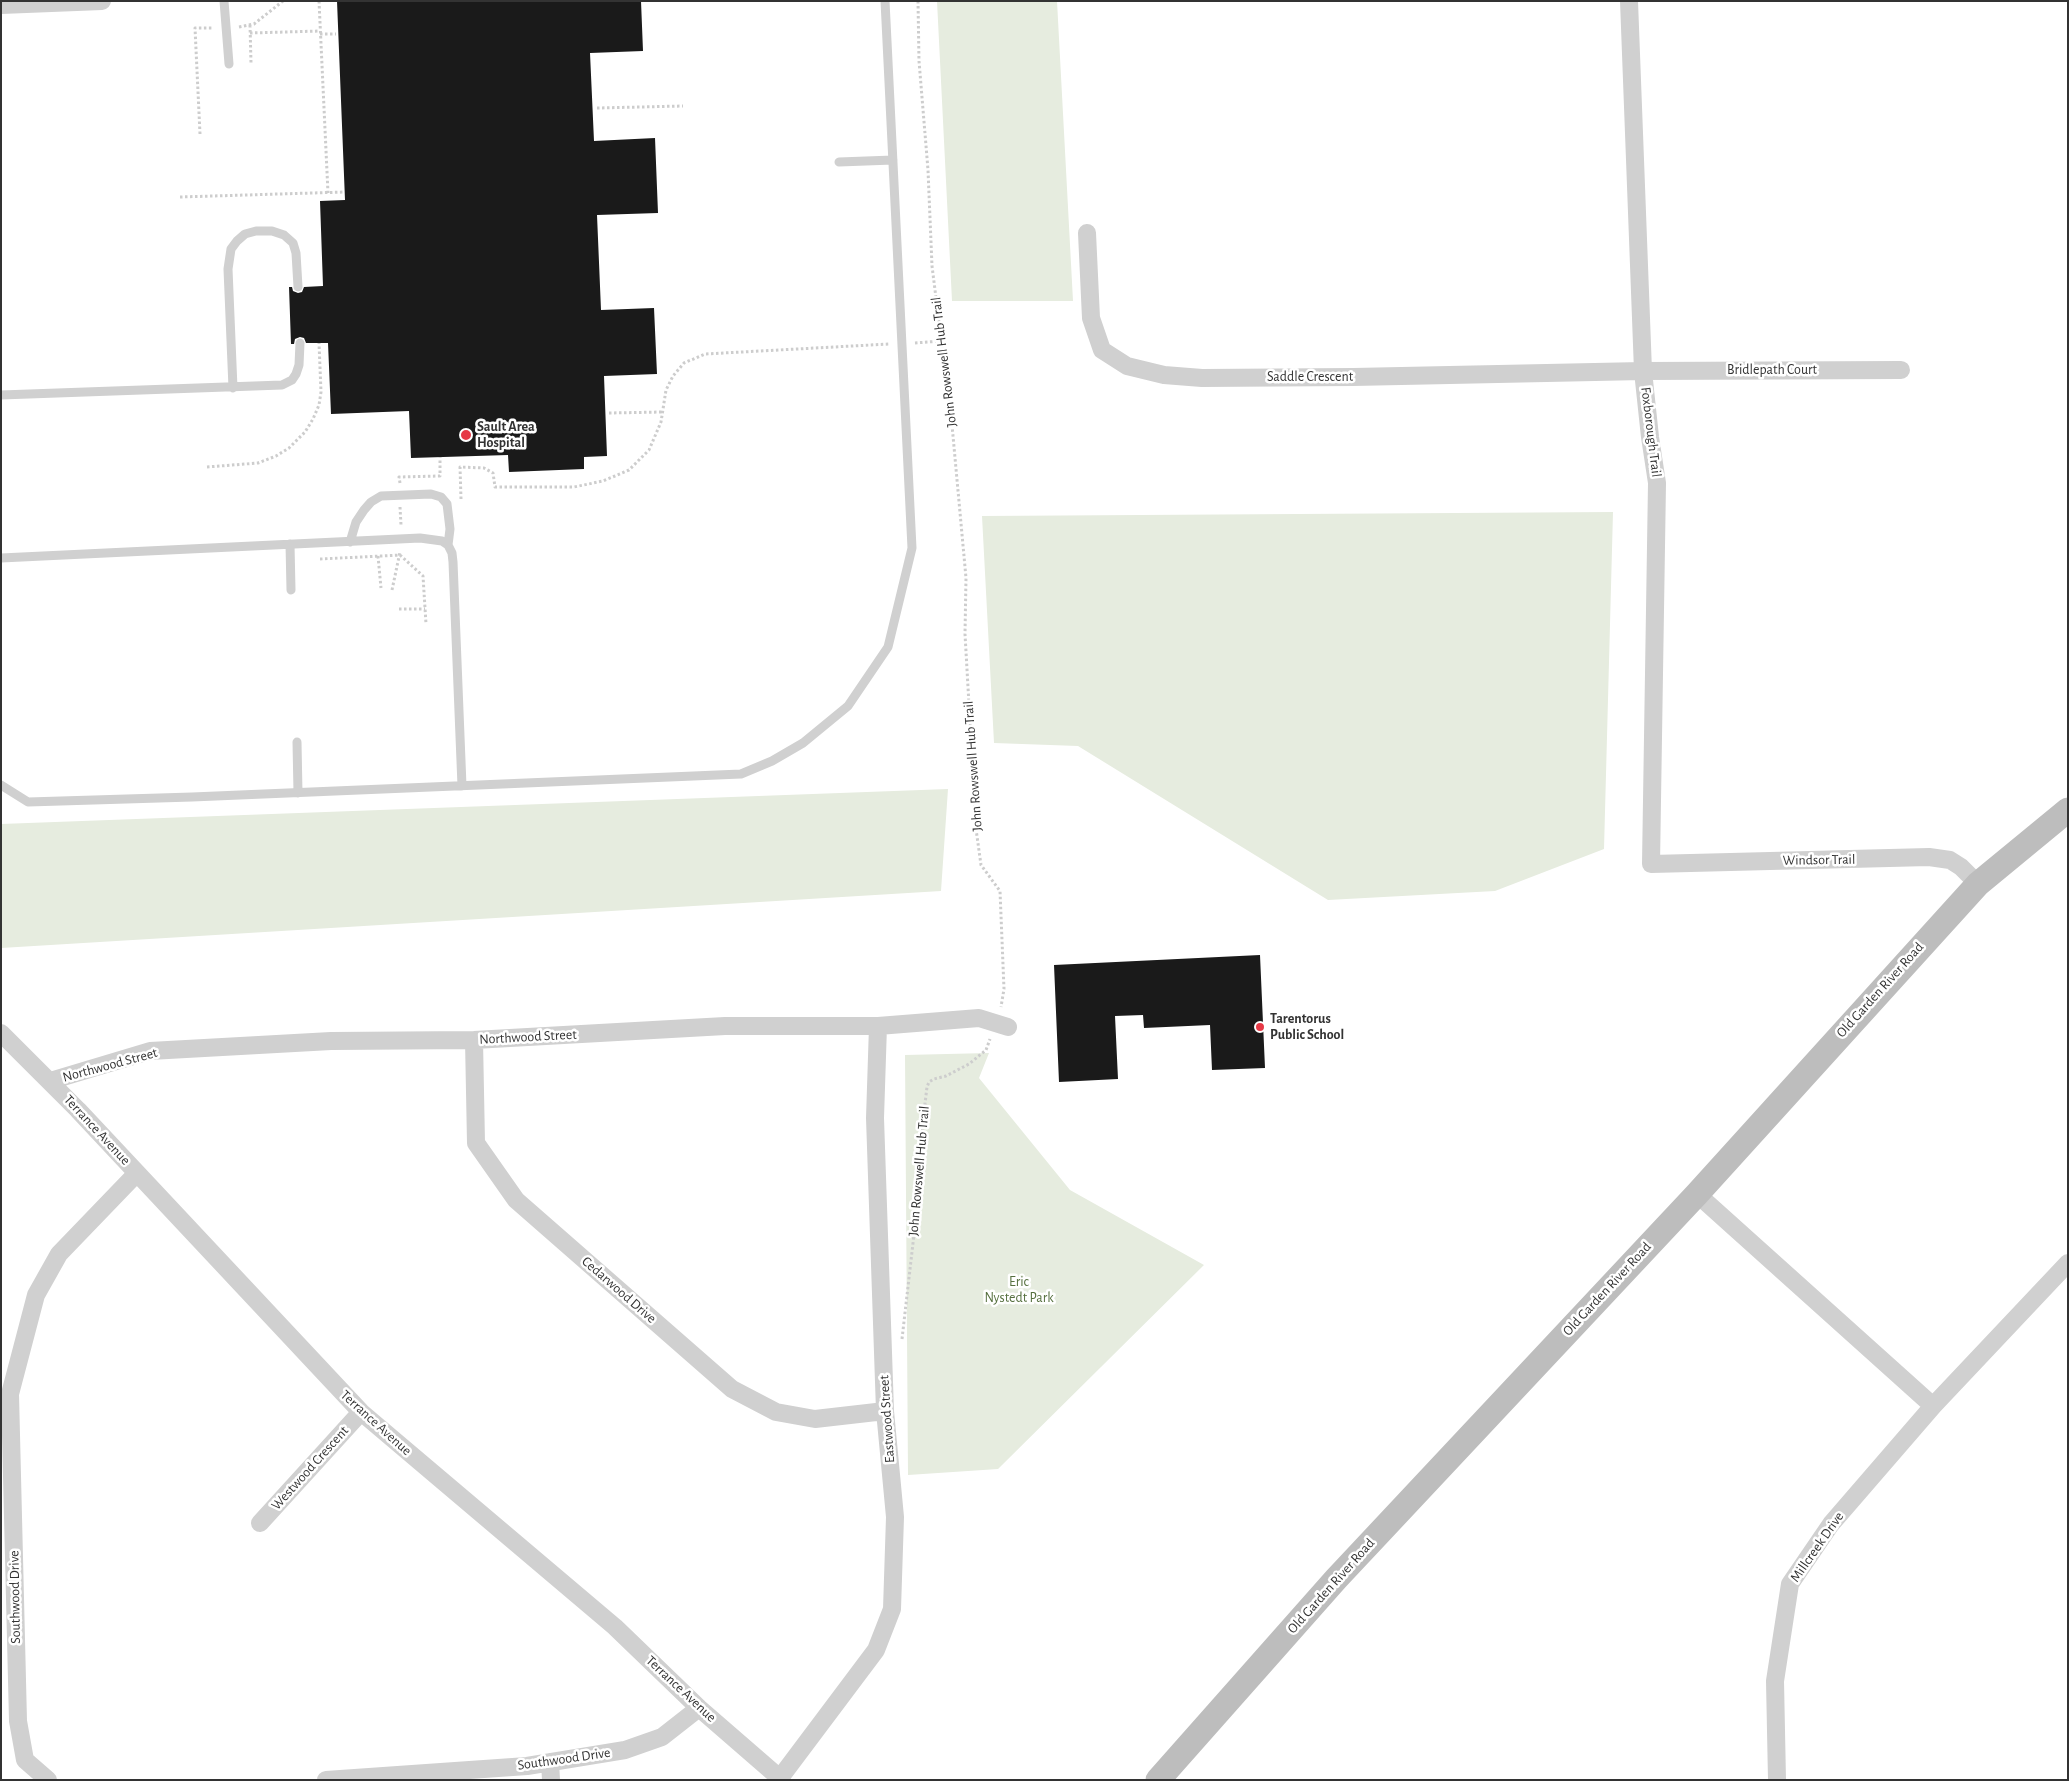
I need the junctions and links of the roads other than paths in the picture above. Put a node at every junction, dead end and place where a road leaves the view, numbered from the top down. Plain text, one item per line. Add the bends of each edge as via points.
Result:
1 (102, 1) edge
2 (224, 1) edge
3 (885, 1) edge
4 (1629, 1) edge
5 (1, 5) edge
6 (229, 64) dead end
7 (893, 160) junction
8 (839, 162) dead end
9 (1087, 233) dead end
10 (298, 287) dead end
11 (300, 344) dead end
12 (1901, 370) dead end
13 (1644, 371) junction
14 (233, 388) junction
15 (1, 395) edge
16 (350, 542) junction
17 (290, 544) junction
18 (448, 545) junction
19 (1, 558) edge
20 (291, 590) dead end
21 (297, 742) dead end
22 (1, 785) edge
23 (462, 786) junction
24 (298, 793) junction
25 (2068, 810) edge
26 (1651, 864) joint
27 (1978, 884) junction
28 (1002, 1025) road end
29 (878, 1026) junction
30 (1, 1033) edge
31 (474, 1040) junction
32 (50, 1081) junction
33 (137, 1173) junction
34 (1697, 1194) junction
35 (2068, 1263) edge
36 (1933, 1406) junction
37 (884, 1411) junction
38 (361, 1412) junction
39 (260, 1523) dead end
40 (699, 1708) junction
41 (551, 1771) edge
42 (781, 1779) edge
43 (48, 1780) edge
44 (326, 1780) edge
45 (1158, 1780) edge
46 (1777, 1780) edge

1 - 5 street
2 - 6 lane
3 - 7 lane
4 - 13 street, Foxborough Trail
7 - 8 lane
7 - 23 lane via 912,548 888,647 848,706 803,743 741,774
9 - 13 street, Saddle Crescent via 1090,318 1102,350 1127,366 1164,375 1202,378
10 - 14 lane via 296,253 293,243 284,235 256,231 245,234 230,249
11 - 14 lane via 299,365 292,380 273,387
12 - 13 street, Bridlepath Court
13 - 26 street, Foxborough Trail via 1657,483
14 - 15 lane
16 - 17 lane
16 - 18 lane via 436,539
16 - 18 lane via 356,522 371,502 381,496 431,494 441,497 447,504
17 - 19 lane
17 - 20 lane
18 - 23 lane via 452,553 454,581
21 - 24 lane
22 - 24 lane via 28,802
23 - 24 lane
25 - 27 main road, Old Garden River Road
26 - 27 street, Windsor Trail via 1929,857 1950,860
27 - 34 main road, Old Garden River Road
28 - 29 street, Northwood Street via 979,1018
29 - 31 street, Northwood Street via 725,1026
29 - 37 street, Eastwood Street via 875,1118
30 - 32 street, Terrance Avenue
31 - 32 street, Northwood Street via 331,1040 150,1051
31 - 37 street, Cedarwood Drive via 476,1143 516,1200 732,1389 776,1412 815,1419
32 - 33 street, Terrance Avenue
33 - 38 street, Terrance Avenue
33 - 43 street, Southwood Drive via 59,1254 36,1295 10,1394 18,1721 26,1760
34 - 36 street
34 - 45 main road, Old Garden River Road via 1336,1579
35 - 36 street, Millcreek Drive
36 - 46 street, Millcreek Drive via 1831,1524 1790,1584 1776,1681
37 - 42 street, Eastwood Street via 895,1517 892,1609 876,1650
38 - 39 street, Westwood Crescent
38 - 40 street, Terrance Avenue via 615,1627
40 - 41 street, Southwood Drive via 662,1737
40 - 42 street, Terrance Avenue
41 - 44 street, Southwood Drive via 527,1766

